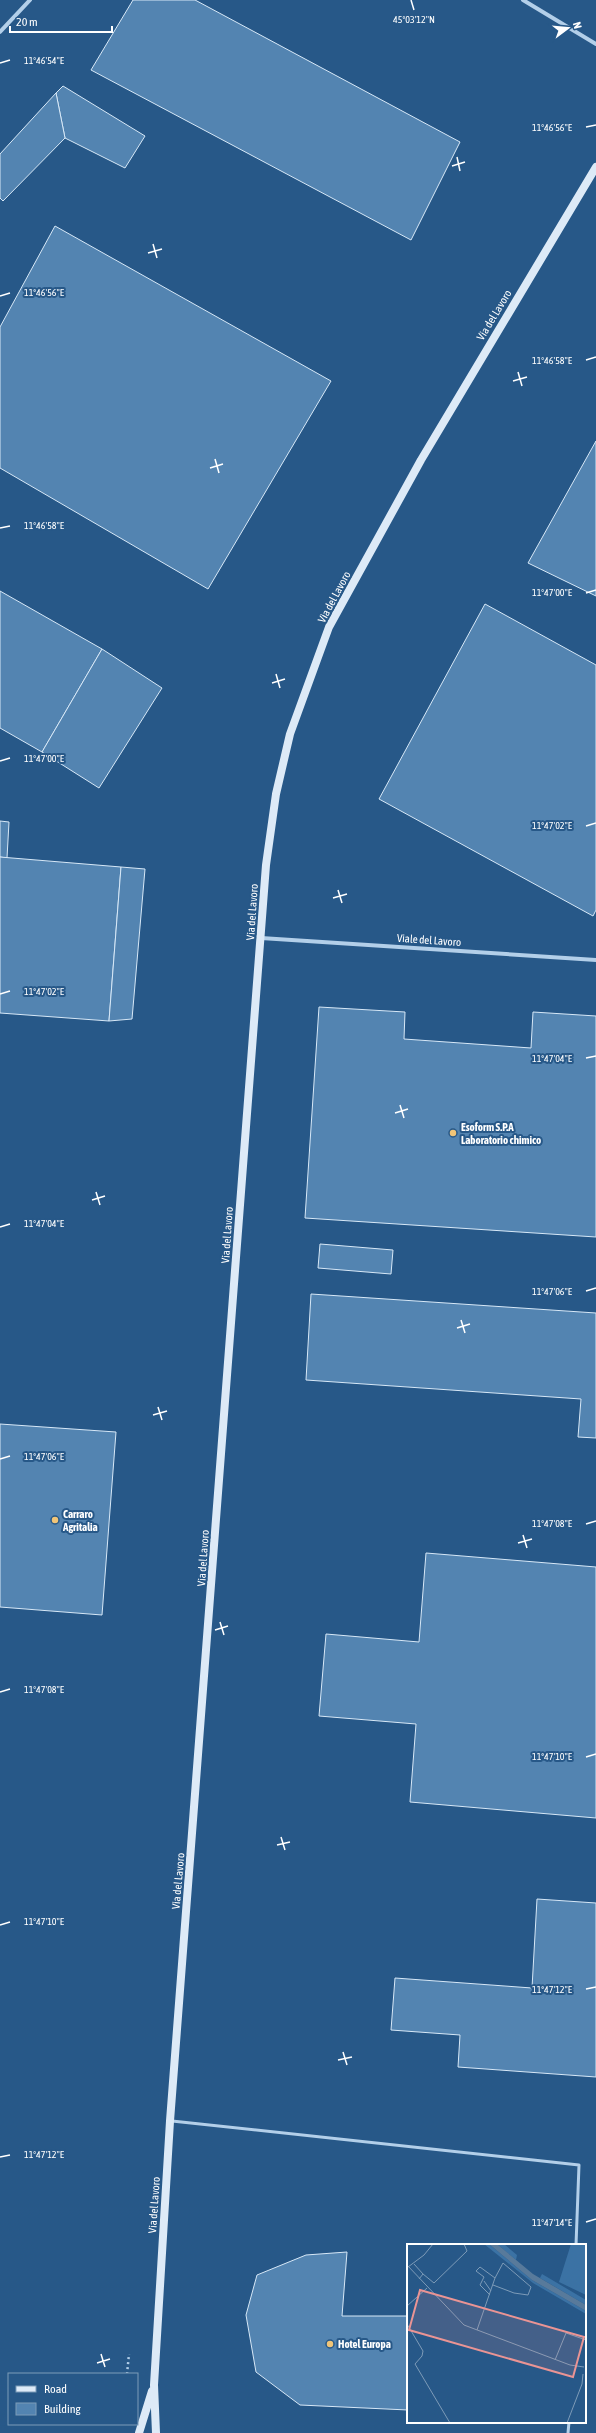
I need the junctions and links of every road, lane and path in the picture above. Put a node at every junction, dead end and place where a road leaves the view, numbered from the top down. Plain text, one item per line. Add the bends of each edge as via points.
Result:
1 (30, 0) edge
2 (523, 0) edge
3 (0, 32) edge
4 (596, 44) edge
5 (596, 166) edge
6 (261, 938) junction
7 (596, 960) edge
8 (170, 2121) junction
9 (576, 2244) edge
10 (129, 2354) dead end
11 (127, 2373) edge
12 (154, 2385) junction
13 (569, 2423) edge
14 (139, 2433) edge
15 (156, 2433) edge
16 (568, 2433) edge

1 - 3 street
2 - 4 street
5 - 6 main road, Via del Lavoro via 421,460 329,628 290,734 276,794 266,865
6 - 7 street, Viale del Lavoro
6 - 8 main road, Via del Lavoro
8 - 9 lane via 579,2165
8 - 12 main road, Via del Lavoro
10 - 11 path
12 - 14 main road
12 - 15 main road
13 - 16 lane

